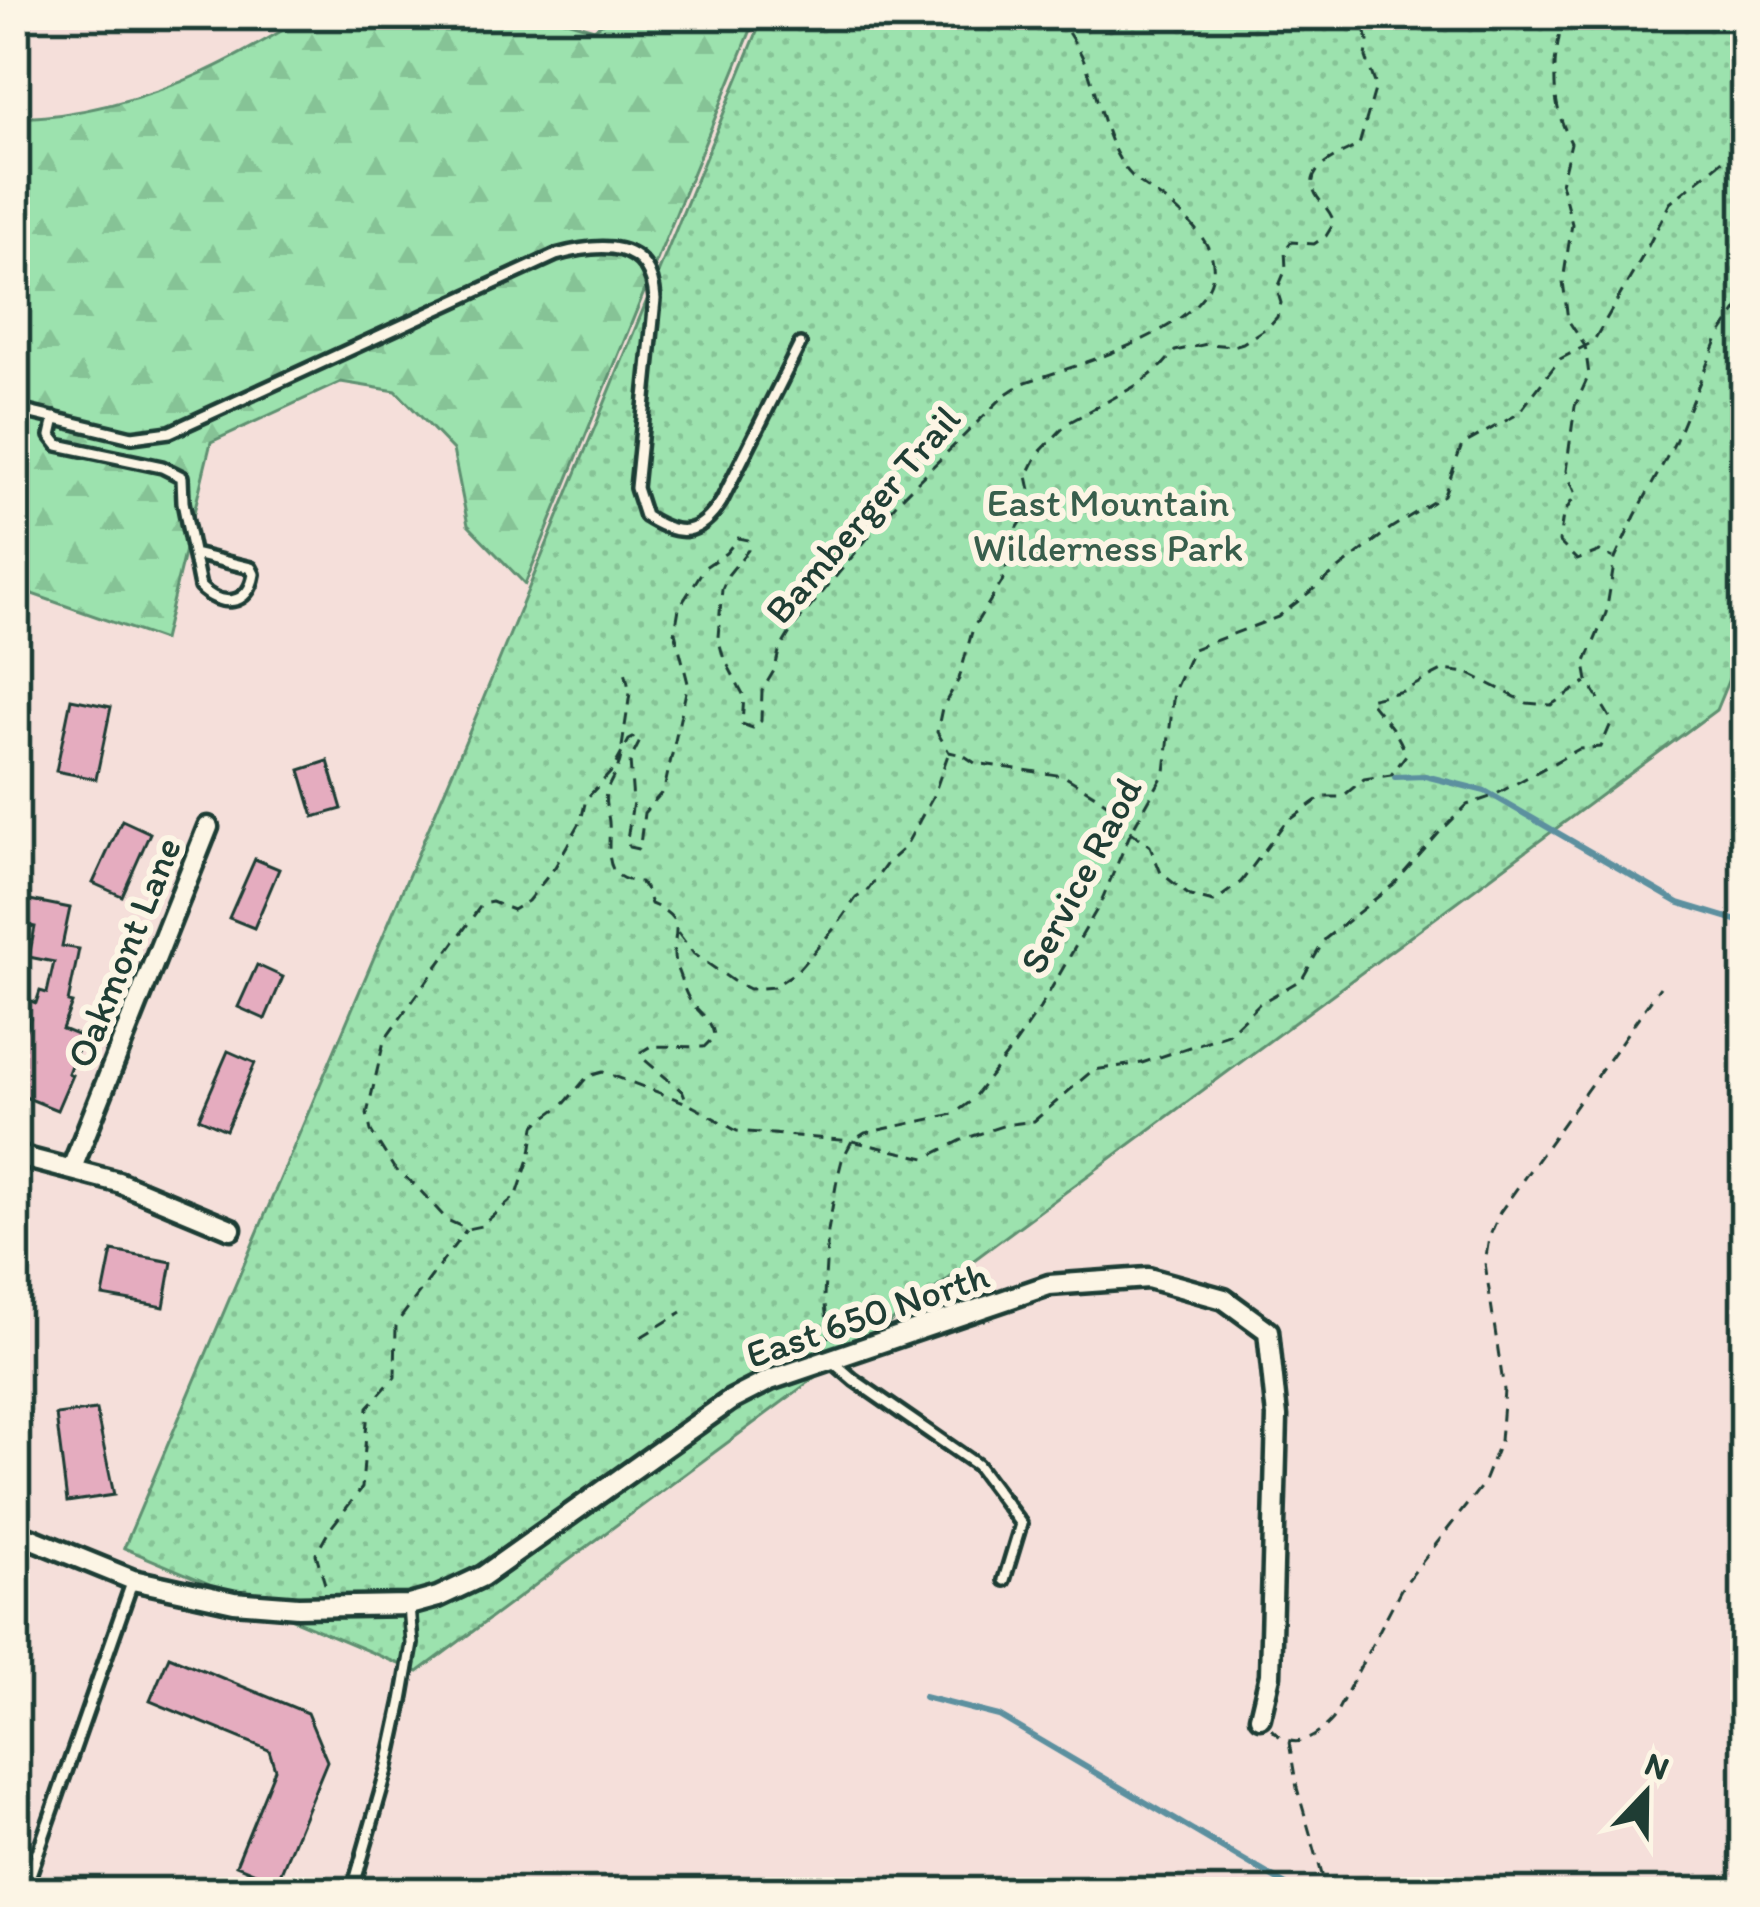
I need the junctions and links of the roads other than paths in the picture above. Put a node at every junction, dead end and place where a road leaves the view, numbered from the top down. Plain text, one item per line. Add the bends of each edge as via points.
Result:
1 (24, 15) edge
2 (15, 18) edge
3 (800, 344) dead end
4 (15, 409) edge
5 (56, 418) junction
6 (194, 554) junction
7 (208, 827) dead end
8 (15, 1155) edge
9 (71, 1168) junction
10 (231, 1229) dead end
11 (832, 1361) junction
12 (15, 1532) edge
13 (133, 1580) junction
14 (1004, 1580) dead end
15 (409, 1605) junction
16 (1260, 1718) dead end
17 (24, 1892) edge
18 (352, 1892) edge

1 - 2 street
3 - 5 lane via 721,502 710,519 683,532 646,516 636,488 652,280 632,256 604,245 556,255 170,432 132,436
4 - 5 lane
5 - 6 lane via 51,436 58,446 182,476
6 - 6 lane via 208,595 232,600 250,592 250,568
7 - 9 street, Oakmont Lane
8 - 9 street
9 - 10 street
11 - 14 lane via 977,1465 1021,1524
11 - 15 street, East 650 North via 742,1393 483,1576
11 - 16 street, East 650 North via 1049,1285 1148,1278 1224,1299 1268,1331 1277,1417 1270,1675
12 - 13 street, East 650 North
13 - 15 street, East 650 North via 234,1602
13 - 17 lane
15 - 18 lane via 402,1701

